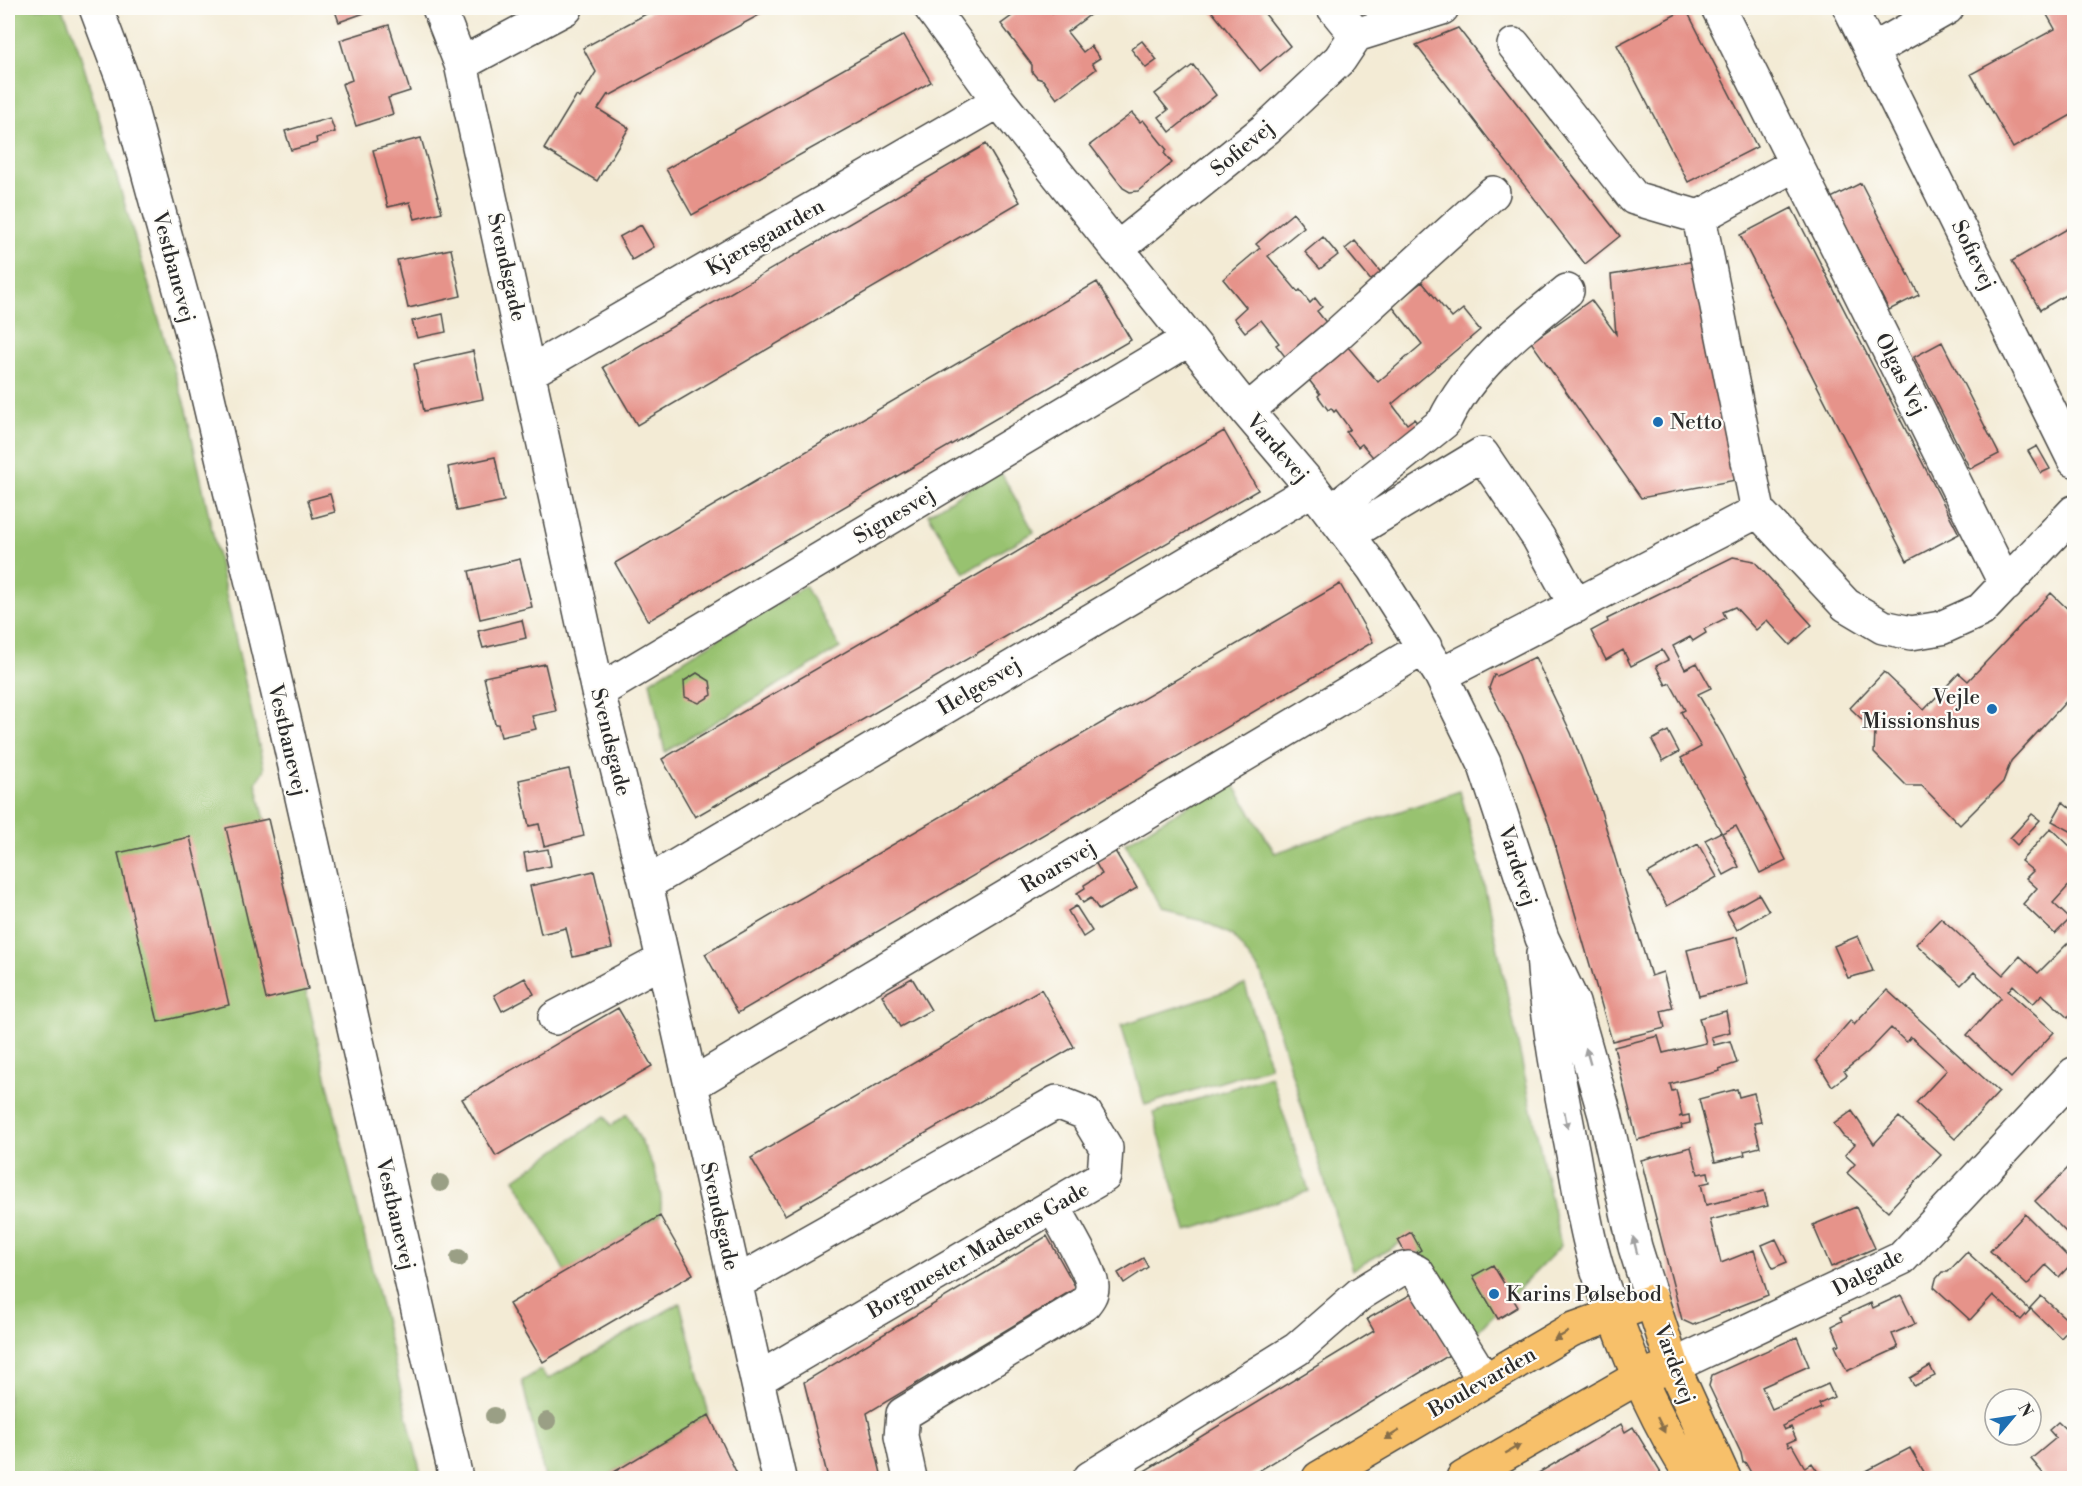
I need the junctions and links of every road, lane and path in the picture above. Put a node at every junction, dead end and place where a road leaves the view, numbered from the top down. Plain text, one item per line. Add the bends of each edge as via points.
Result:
1 (96, 8) edge
2 (439, 8) edge
3 (566, 8) edge
4 (931, 8) edge
5 (1334, 8) edge
6 (1442, 8) edge
7 (1718, 8) edge
8 (1850, 8) edge
9 (1947, 8) edge
10 (1356, 35) junction
11 (1514, 45) dead end
12 (1873, 50) junction
13 (461, 64) junction
14 (999, 101) junction
15 (1796, 164) junction
16 (1493, 193) dead end
17 (1699, 218) junction
18 (1117, 249) junction
19 (1567, 291) dead end
20 (1189, 339) junction
21 (530, 372) junction
22 (1246, 411) junction
23 (2074, 460) edge
24 (1758, 511) junction
25 (1331, 512) junction
26 (2074, 512) edge
27 (2006, 585) junction
28 (1576, 606) junction
29 (1433, 661) junction
30 (598, 692) junction
31 (646, 884) junction
32 (1542, 938) junction
33 (663, 960) junction
34 (555, 1018) dead end
35 (2074, 1074) edge
36 (691, 1085) junction
37 (1053, 1206) junction
38 (735, 1283) junction
39 (1652, 1301) junction
40 (1614, 1313) junction
41 (1672, 1366) junction
42 (1637, 1378) junction
43 (758, 1379) junction
44 (1484, 1380) junction
45 (456, 1479) edge
46 (779, 1479) edge
47 (910, 1479) edge
48 (1090, 1479) edge
49 (1319, 1479) edge
50 (1463, 1479) edge
51 (1693, 1479) edge
52 (1724, 1479) edge

1 - 45 street, Vestbanevej via 123,81 199,359
2 - 13 street, Svendsgade
3 - 13 street
4 - 14 street, Vardevej
5 - 10 street
6 - 10 street
7 - 15 street, Olgas Vej
8 - 12 street, Sofievej
9 - 12 street
10 - 18 street, Sofievej via 1340,59 1267,128
11 - 17 street via 1634,198
12 - 23 street, Sofievej
13 - 21 street, Svendsgade
14 - 18 street, Vardevej
14 - 21 street, Kjærsgaarden
15 - 17 street
15 - 27 street, Olgas Vej
16 - 22 street
17 - 24 street
18 - 20 street, Vardevej
19 - 25 street via 1495,351 1444,422
20 - 22 street, Vardevej
20 - 30 street, Signesvej
21 - 30 street, Svendsgade
22 - 25 street, Vardevej
24 - 27 street via 1846,605 1883,627 1911,633 1941,628 1981,610
24 - 28 street
25 - 28 street via 1482,454 1538,537
25 - 29 street, Vardevej
25 - 31 street, Helgesvej
26 - 27 street
28 - 29 street
29 - 32 street, Vardevej via 1484,763
29 - 36 street, Roarsvej
30 - 31 street, Svendsgade
31 - 33 street, Svendsgade
39 -> 32 street, Vardevej via 1573,1003
32 -> 40 street, Vardevej via 1546,1005 1587,1228 1598,1279
33 - 34 street
33 - 36 street, Svendsgade
35 - 41 street, Dalgade via 1902,1258
36 - 38 street, Svendsgade
37 - 38 street, Borgmester Madsens Gade via 1104,1176 1106,1148 1085,1113 1057,1102
37 - 43 street, Borgmester Madsens Gade
37 - 47 street via 1089,1274 1093,1286 1089,1296 1084,1304 903,1414 901,1436
38 - 43 street, Svendsgade
39 - 40 main road, Boulevarden
39 - 41 main road, Vardevej
40 - 42 main road, Vardevej
40 -> 44 main road, Boulevarden via 1571,1330
41 - 42 main road
41 - 52 main road, Vardevej
50 -> 42 main road
42 -> 51 main road, Vardevej
43 - 46 street, Svendsgade
44 - 48 street via 1417,1272 1399,1270 1360,1294 1298,1349
44 -> 49 main road, Boulevarden

